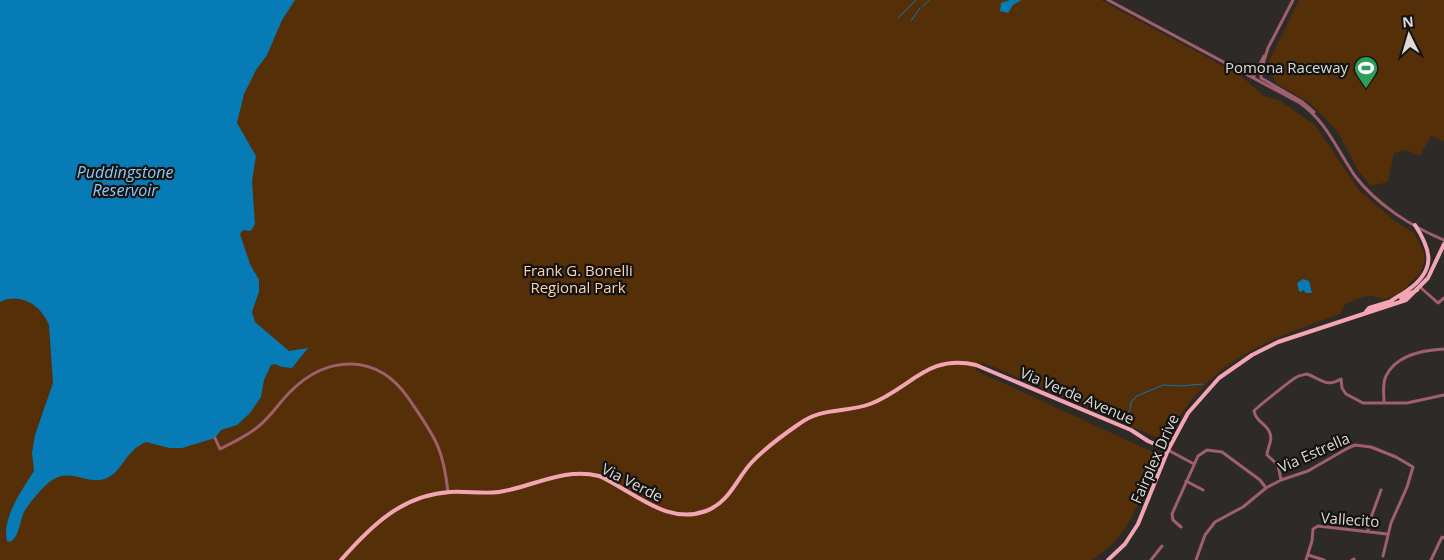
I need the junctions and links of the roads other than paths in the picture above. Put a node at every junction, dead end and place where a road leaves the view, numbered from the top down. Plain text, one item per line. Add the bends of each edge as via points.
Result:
1 (1108, 0) edge
2 (1294, 0) edge
3 (1268, 48) junction
4 (1253, 78) junction
5 (1326, 128) junction
6 (1415, 225) junction
7 (1444, 240) edge
8 (1444, 244) edge
9 (1418, 289) junction
10 (1444, 298) edge
11 (1391, 301) junction
12 (1365, 312) junction
13 (1444, 349) edge
14 (976, 365) joint
15 (1444, 395) edge
16 (1384, 403) junction
17 (215, 438) dead end
18 (1168, 450) junction
19 (1194, 464) junction
20 (1281, 480) junction
21 (1186, 482) junction
22 (1266, 488) junction
23 (1203, 490) dead end
24 (1381, 490) dead end
25 (448, 492) junction
26 (1181, 527) dead end
27 (1368, 531) junction
28 (1387, 534) junction
29 (1444, 538) edge
30 (1162, 546) dead end
31 (1308, 555) junction
32 (1383, 556) dead end
33 (341, 560) edge
34 (1108, 560) edge
35 (1151, 560) edge
36 (1196, 560) edge
37 (1306, 560) edge
38 (1324, 560) edge
39 (1431, 560) edge

1 - 4 street
2 - 3 street
3 - 4 street
3 - 5 street via 1261,78 1301,101 1324,122
4 - 5 street via 1300,103
5 - 6 street via 1368,191
6 - 7 street
6 - 11 main road via 1429,251 1428,266 1413,286
8 - 9 main road, Fairplex Drive via 1435,268
9 - 10 street via 1438,303
9 - 11 main road, Fairplex Drive
9 - 12 main road, Fairplex Drive via 1414,295 1397,304
11 - 12 main road, Fairplex Drive
12 - 18 main road, Fairplex Drive via 1278,342 1241,362 1199,398
13 - 16 street via 1417,352 1392,369 1384,383
14 - 18 main road, Via Verde Avenue via 1131,430
14 - 25 main road, Via Verde via 940,364 871,403 826,411 806,419 752,462 733,490 706,511 686,514 664,512 601,476 580,473 499,492
15 - 16 street via 1407,403
16 - 20 street via 1363,403 1352,399 1342,388 1341,379 1324,384 1307,374 1297,377 1258,405 1255,415 1270,431 1267,456 1278,464
17 - 25 street via 220,449 244,438 290,391 320,370 345,363 366,365 383,373 405,393 439,444
18 - 19 street
18 - 34 main road, Fairplex Drive via 1138,524 1125,544
19 - 21 street
19 - 22 street via 1202,452 1218,450 1260,480
20 - 22 street, Via Estrella
20 - 28 street, Via Estrella via 1308,471 1356,445 1396,456 1413,467
21 - 23 street
21 - 26 street via 1172,514 1173,520
22 - 36 street, Via Estrella via 1243,507 1215,522 1205,535
24 - 27 street
25 - 33 main road, Via Verde via 420,498 386,515
27 - 28 street, Vallecito
27 - 31 street, Vallecito via 1318,526 1313,529
28 - 32 street
29 - 39 street
30 - 35 street
31 - 37 street, Vallecito
31 - 38 street

